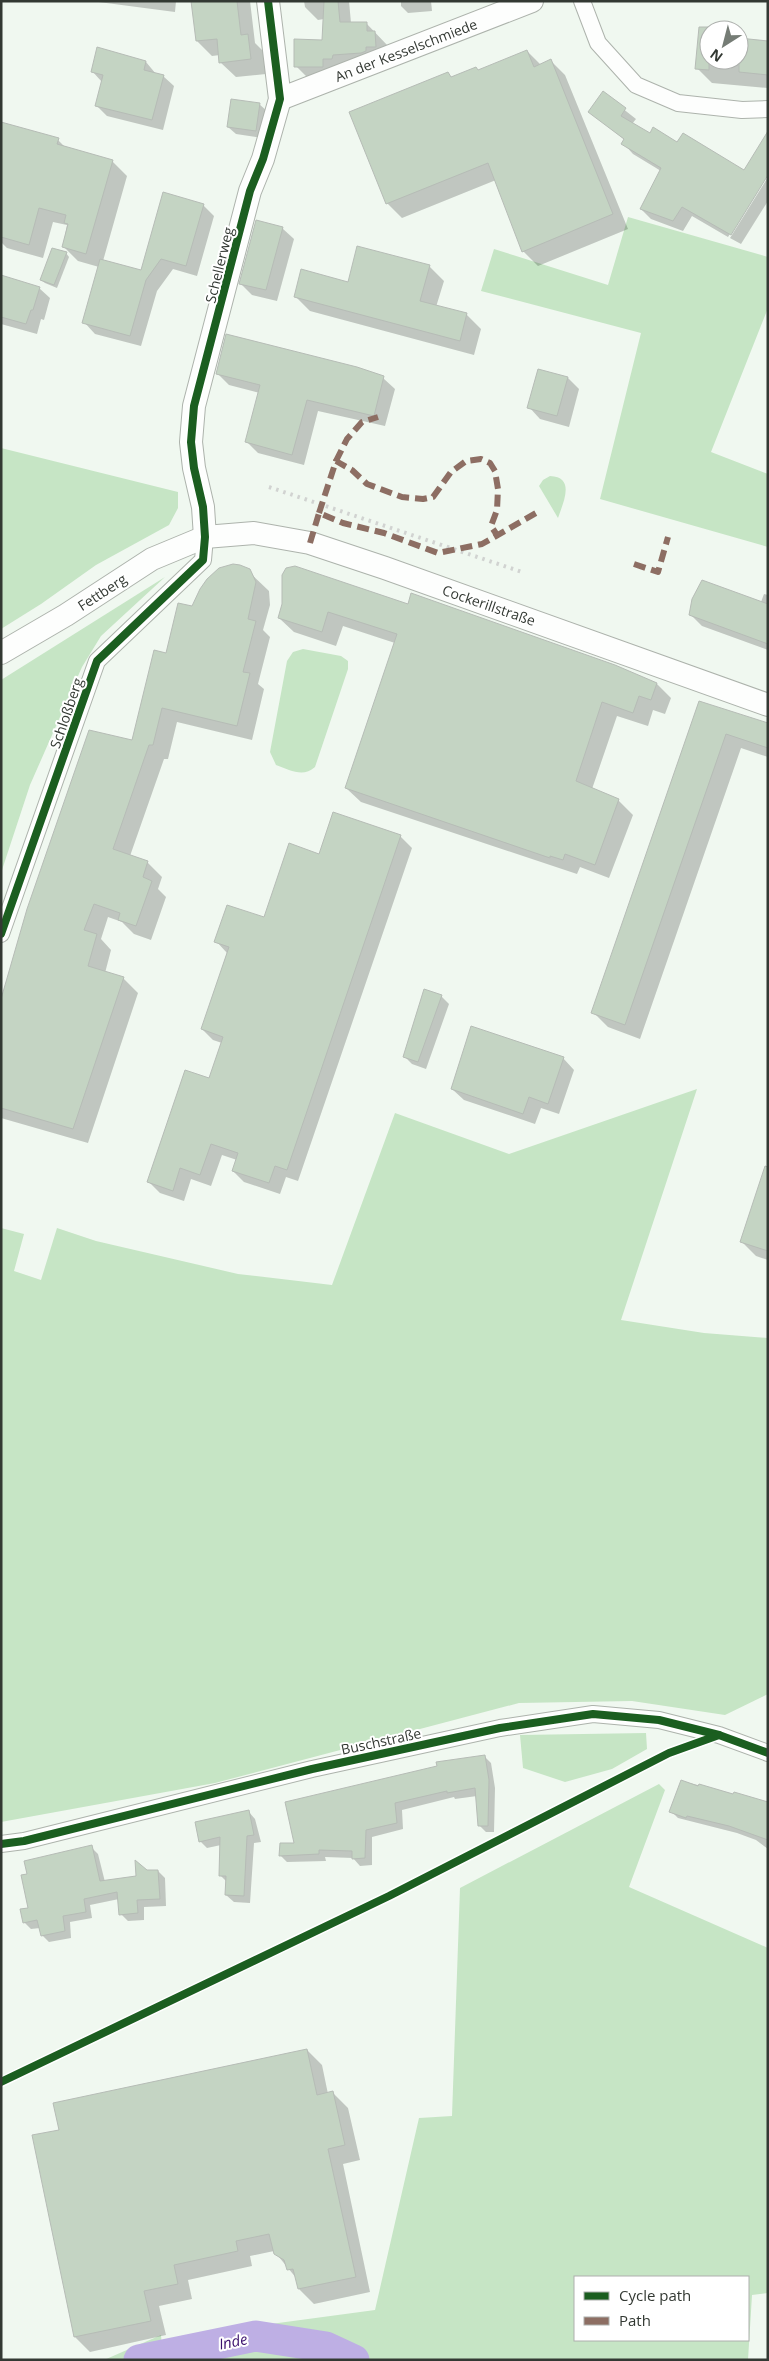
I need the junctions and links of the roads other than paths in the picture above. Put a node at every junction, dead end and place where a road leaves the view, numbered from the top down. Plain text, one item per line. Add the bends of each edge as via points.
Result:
1 (268, 1) edge
2 (532, 1) edge
3 (582, 1) edge
4 (280, 99) junction
5 (768, 109) edge
6 (205, 536) junction
7 (1, 653) edge
8 (768, 705) edge
9 (1, 934) edge
10 (768, 1753) edge
11 (1, 1844) edge

1 - 4 main road, Schellerweg
2 - 4 main road, An der Kesselschmiede
3 - 5 street via 598,43 636,85 678,103 742,110
4 - 6 main road, Schellerweg via 250,191 194,406 190,442 203,507
6 - 7 main road, Fettberg via 152,560
6 - 8 main road, Cockerillstraße via 254,533 310,543
6 - 9 street, Schloßberg via 203,560 97,661
10 - 11 street, Buschstraße via 719,1735 659,1720 593,1714 500,1728 312,1769

